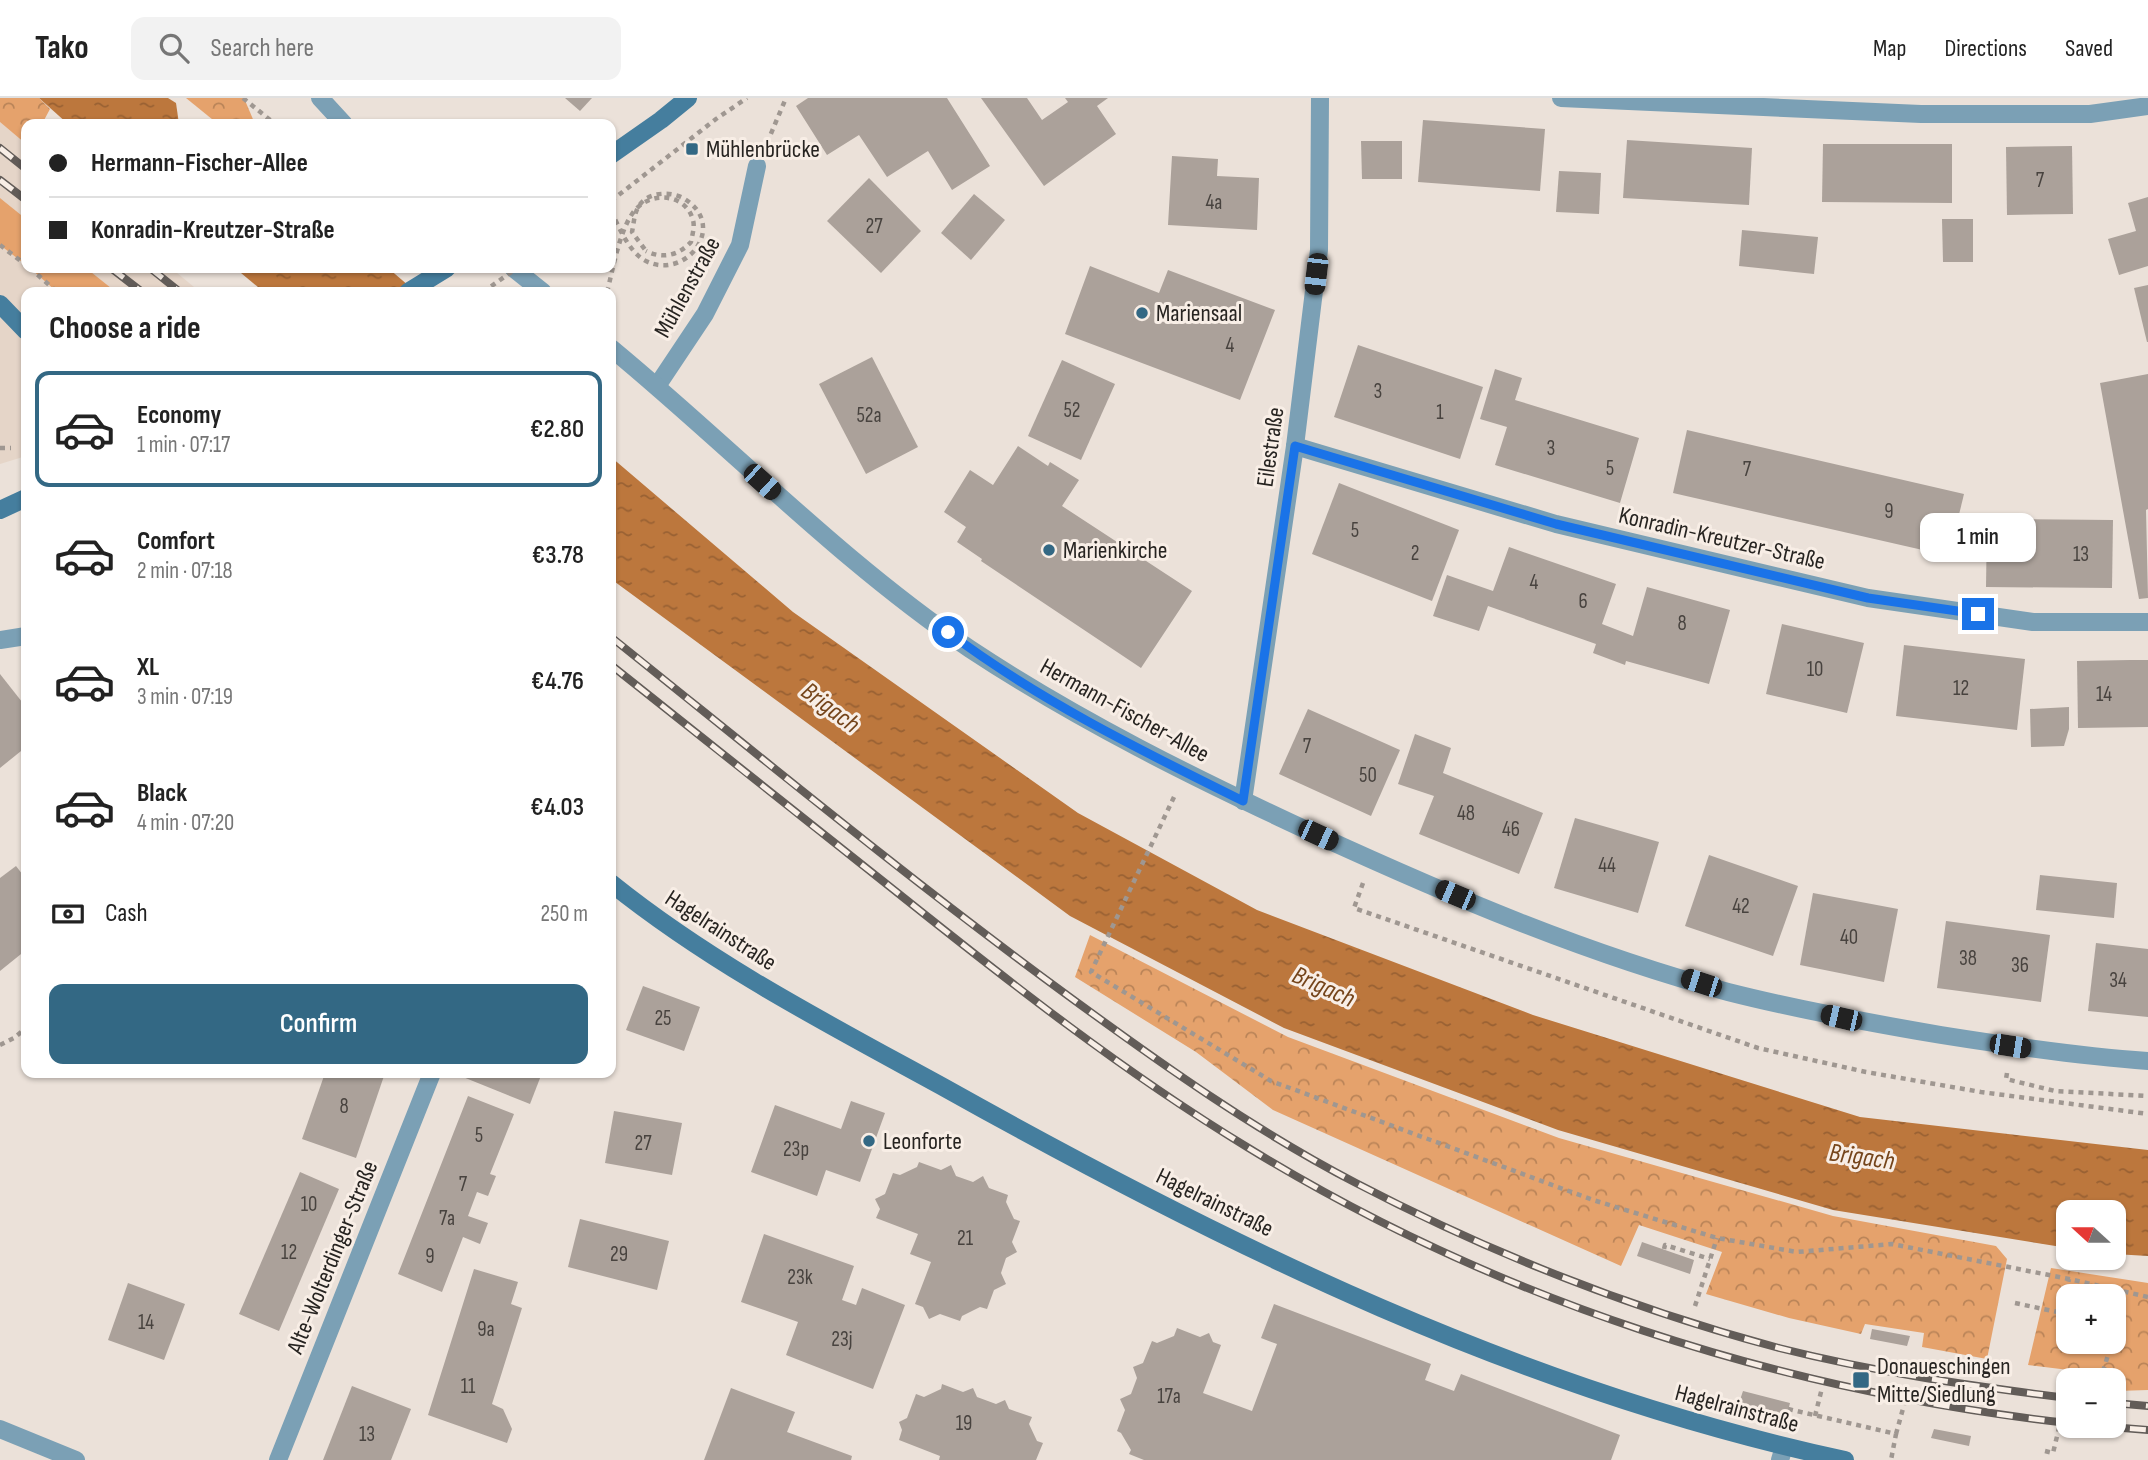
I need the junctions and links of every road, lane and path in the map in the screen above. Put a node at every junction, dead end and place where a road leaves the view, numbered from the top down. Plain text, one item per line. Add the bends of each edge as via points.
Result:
1 (243, 98) edge
2 (320, 98) edge
3 (688, 98) edge
4 (747, 98) edge
5 (786, 98) edge
6 (1320, 98) edge
7 (1561, 98) edge
8 (2148, 106) edge
9 (269, 119) edge
10 (339, 119) edge
11 (616, 152) edge
12 (757, 166) joint
13 (616, 197) edge
14 (639, 207) edge
15 (639, 207) edge
16 (639, 207) edge
17 (639, 207) edge
18 (623, 235) edge
19 (623, 235) edge
20 (623, 235) edge
21 (0, 245) edge
22 (616, 260) edge
23 (21, 261) edge
24 (36, 273) edge
25 (439, 273) edge
26 (508, 273) edge
27 (521, 273) edge
28 (51, 287) edge
29 (416, 287) edge
30 (490, 287) edge
31 (537, 287) edge
32 (0, 304) edge
33 (21, 326) edge
34 (616, 352) edge
35 (657, 386) junction
36 (1295, 446) junction
37 (0, 448) edge
38 (11, 448) dead end
39 (21, 500) edge
40 (0, 510) edge
41 (2148, 622) edge
42 (21, 637) edge
43 (0, 640) edge
44 (1243, 801) junction
45 (1170, 806) dead end
46 (616, 887) edge
47 (21, 1032) edge
48 (0, 1045) edge
49 (2148, 1061) edge
50 (430, 1078) edge
51 (2006, 1079) dead end
52 (2148, 1096) edge
53 (1717, 1238) junction
54 (1664, 1249) dead end
55 (1710, 1259) junction
56 (2069, 1279) junction
57 (2090, 1284) edge
58 (2126, 1293) edge
59 (2148, 1297) edge
60 (2015, 1303) dead end
61 (1695, 1307) dead end
62 (1822, 1388) dead end
63 (1904, 1405) dead end
64 (1788, 1409) dead end
65 (1815, 1416) junction
66 (0, 1429) edge
67 (1896, 1434) junction
68 (2056, 1438) edge
69 (2045, 1451) dead end
70 (1782, 1454) edge
71 (76, 1460) edge
72 (278, 1460) edge
73 (1845, 1460) edge
74 (1891, 1460) edge

1 - 9 path
2 - 10 street
3 - 11 main road
4 - 13 path
5 - 12 path
6 - 36 street, Eilestraße via 1319,250
7 - 8 street via 1921,114 2090,114
12 - 35 street, Mühlenstraße via 740,245 705,314
14 - 18 path, bridge via 652,195 665,194 691,203 704,226 694,252 664,265 643,259
15 - 16 path, bridge via 632,232 646,251 673,255 691,242 694,221 676,200 664,197
17 - 19 path, bridge
20 - 22 path, bridge
21 - 23 path
24 - 28 path
25 - 29 main road
26 - 30 path, bridge
27 - 31 street
32 - 33 main road
34 - 35 street, Hermann-Fischer-Allee
35 - 44 street, Hermann-Fischer-Allee via 810,524 969,648 1089,722
36 - 41 street, Konradin-Kreutzer-Straße via 1556,524 1868,598 2033,622
36 - 44 street, Eilestraße
37 - 38 path
39 - 40 main road
42 - 43 street
44 - 49 street, Hermann-Fischer-Allee via 1476,905 1726,991 1854,1020 2059,1054
45 - 53 path via 1091,972 1271,1081 1593,1200
46 - 70 main road, Hagelrainstraße via 697,947 780,997 1036,1139 1297,1271 1429,1330 1578,1387
47 - 48 path
50 - 72 street, Alte-Wolterdinger-Straße
51 - 52 path via 2054,1091
53 - 55 path
53 - 56 path via 1797,1252 1892,1244
54 - 55 path via 1665,1245
55 - 61 path
56 - 57 path
56 - 60 path via 2062,1313
58 - 59 path
62 - 65 path
63 - 67 path
64 - 65 path
65 - 67 path
66 - 71 street
67 - 74 path
68 - 69 path via 2053,1452
70 - 73 main road, Hagelrainstraße

